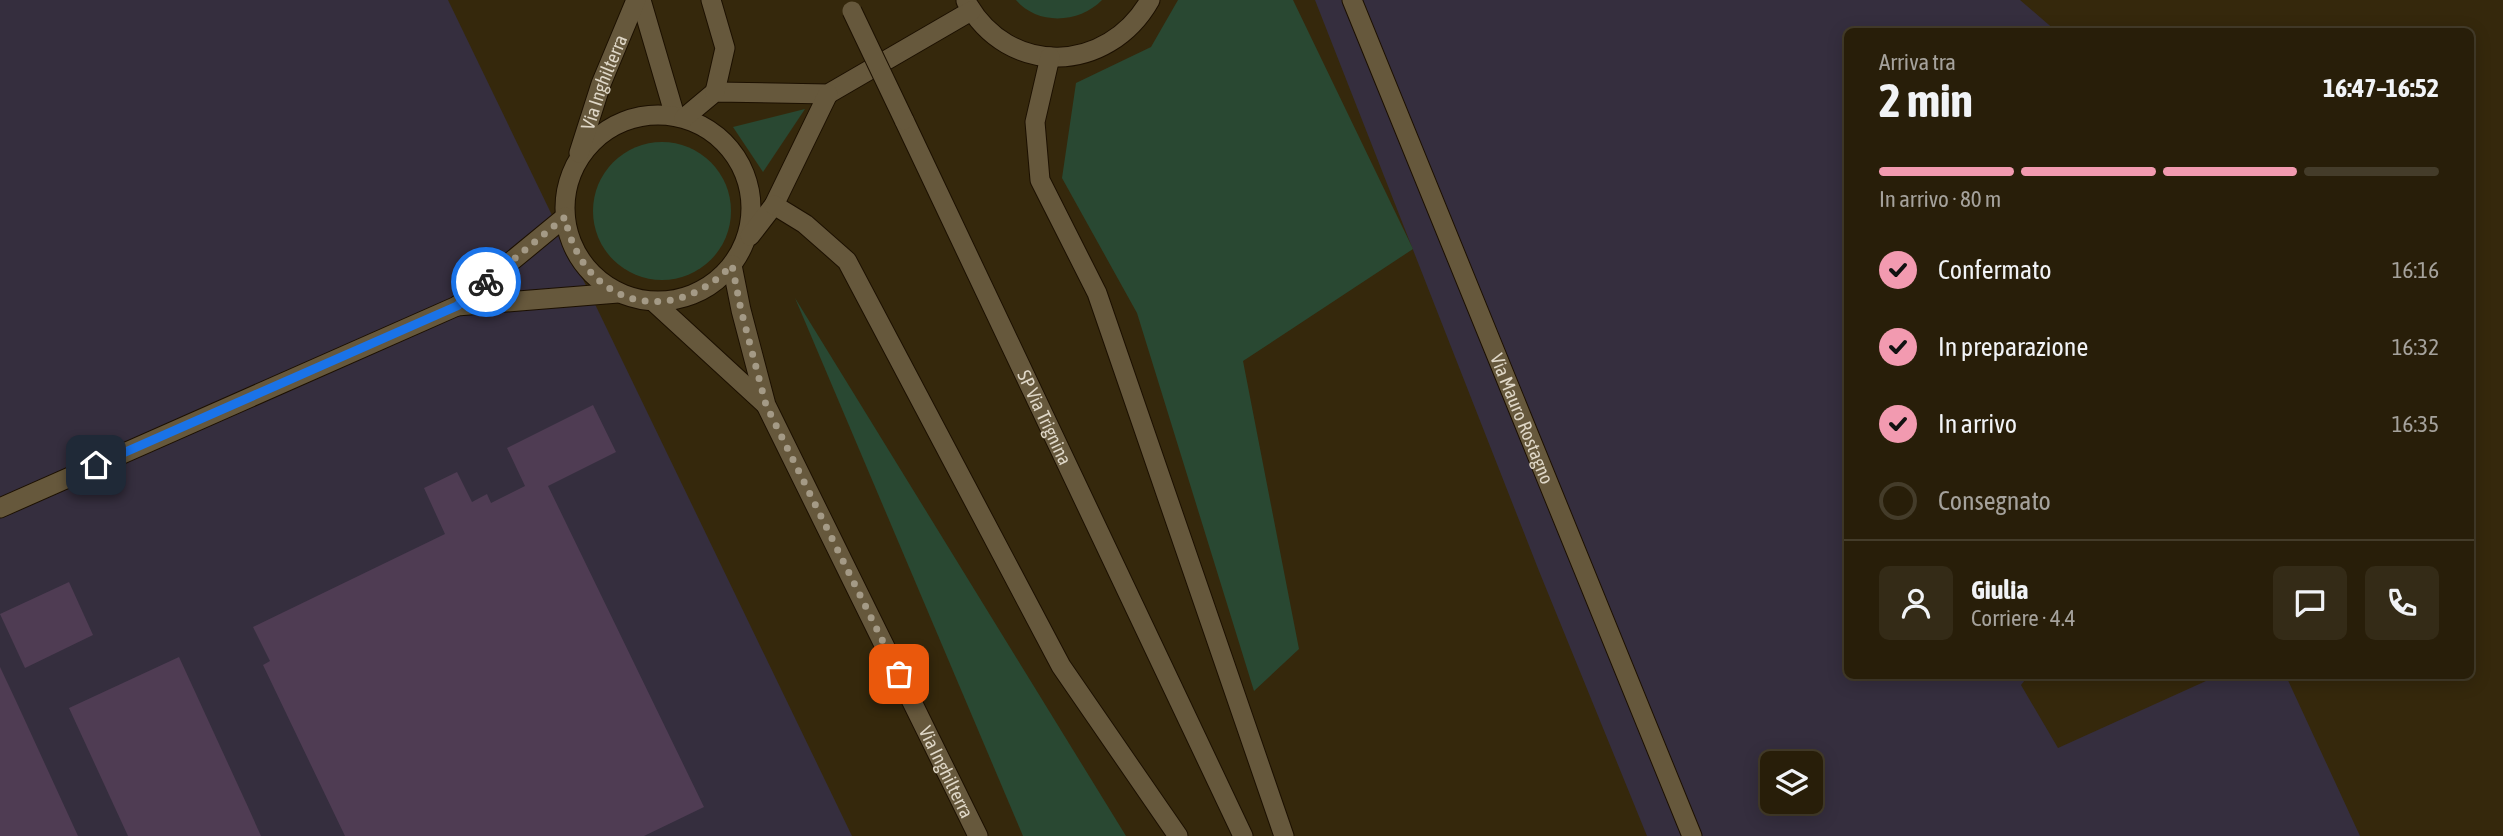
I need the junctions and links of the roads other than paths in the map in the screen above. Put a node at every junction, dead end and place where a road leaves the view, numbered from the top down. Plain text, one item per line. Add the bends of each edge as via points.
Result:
1 (638, 0) edge
2 (711, 0) edge
3 (1150, 0) edge
4 (1352, 0) edge
5 (968, 5) edge
6 (850, 6) edge
7 (1050, 57) junction
8 (715, 92) junction
9 (828, 94) junction
10 (680, 117) junction
11 (575, 165) junction
12 (774, 205) junction
13 (565, 217) junction
14 (745, 243) junction
15 (732, 265) junction
16 (618, 293) junction
17 (654, 302) junction
18 (457, 306) junction
19 (766, 405) junction
20 (0, 508) edge
21 (978, 836) edge
22 (1178, 836) edge
23 (1243, 836) edge
24 (1284, 836) edge
25 (1692, 836) edge

1 - 10 street, Via Inghilterra
1 - 11 street, Via Inghilterra via 601,84
2 - 8 street via 725,48
3 - 7 street via 1141,16 1110,43 1071,57
4 - 25 street, Via Mauro Rostagno
5 - 7 street via 997,38 1013,48
5 - 9 street
6 - 23 street, SP Via Trignina, bridge
7 - 24 street via 1035,122 1040,180 1097,293
8 - 9 street
8 - 10 street
9 - 12 street
10 - 11 street via 655,114 616,124 600,135
10 - 14 street via 719,136 742,167 752,205
11 - 13 street via 568,182
12 - 14 street
12 - 22 street via 805,224 847,261 1061,666
13 - 16 street via 576,254 602,283
13 - 18 street
14 - 15 street
15 - 17 street via 697,293
15 - 19 street, Via Inghilterra
16 - 17 street
16 - 18 street
17 - 19 street, Via Inghilterra
18 - 20 street
19 - 21 street, Via Inghilterra

